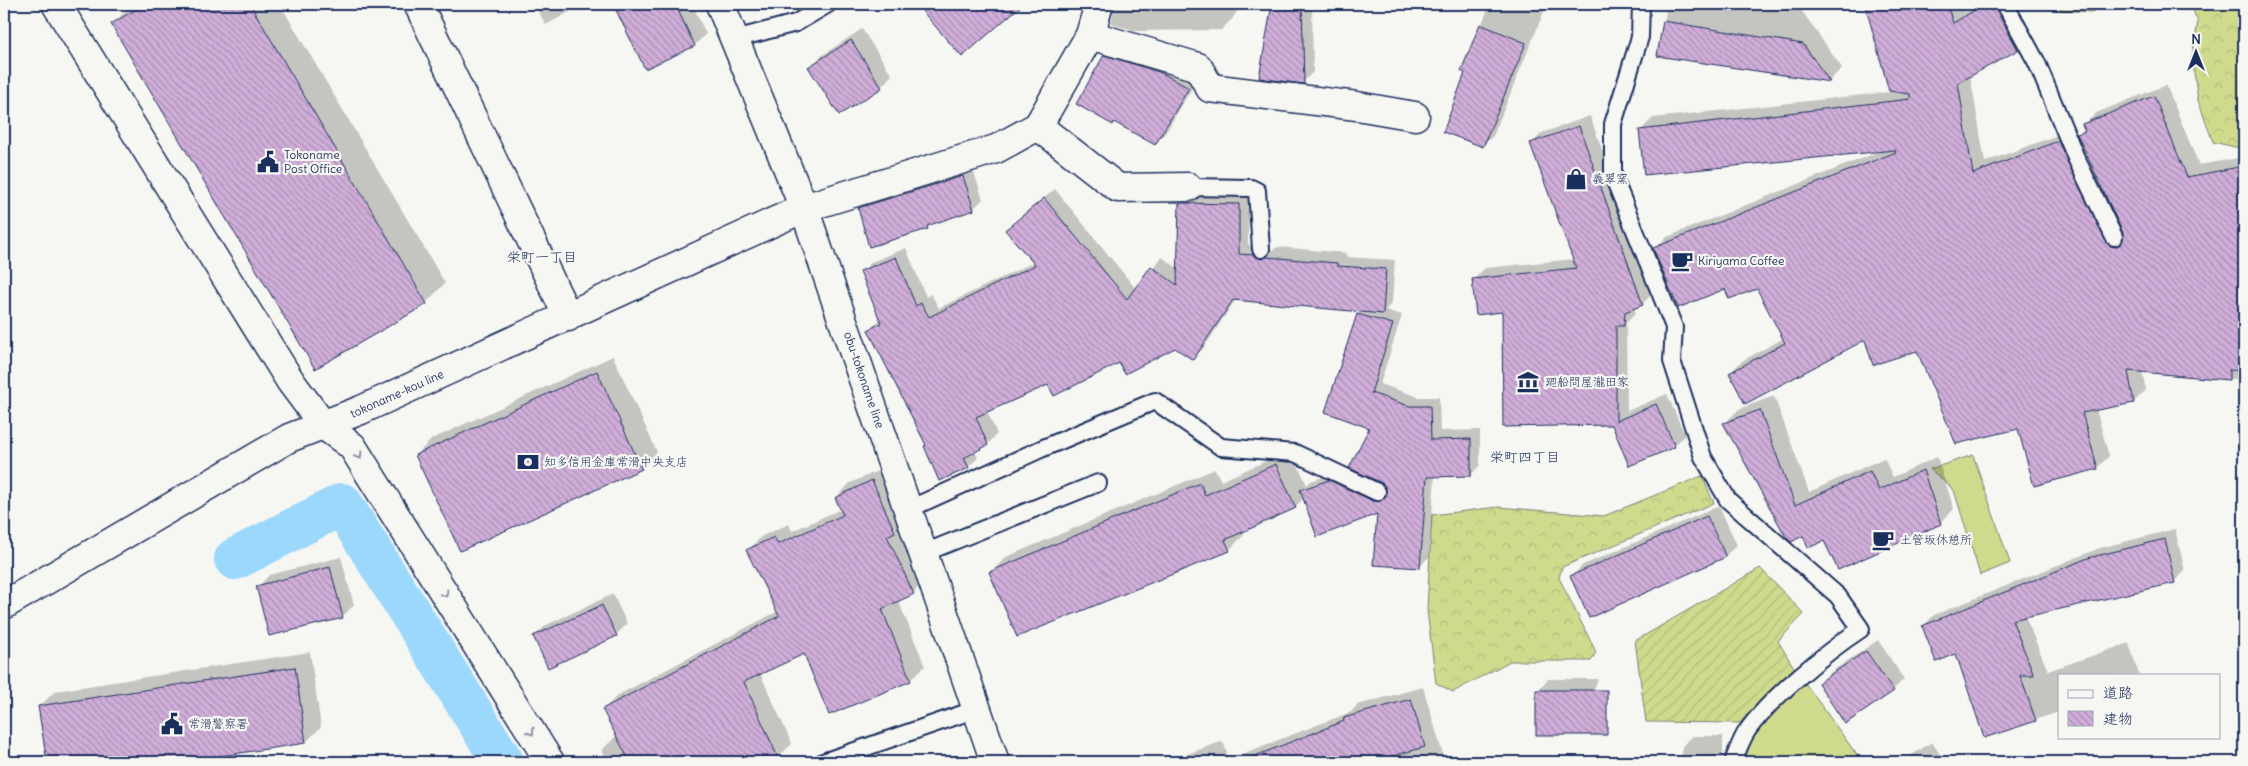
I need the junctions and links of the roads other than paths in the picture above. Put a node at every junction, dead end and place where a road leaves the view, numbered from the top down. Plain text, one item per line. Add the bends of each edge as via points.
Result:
1 (56, 4) edge
2 (418, 4) edge
3 (720, 4) edge
4 (828, 4) edge
5 (1098, 4) edge
6 (1641, 4) edge
7 (2005, 4) edge
8 (1090, 34) junction
9 (734, 39) junction
10 (1415, 116) dead end
11 (1038, 126) junction
12 (1188, 187) joint
13 (804, 208) junction
14 (2114, 237) dead end
15 (1261, 249) dead end
16 (568, 317) junction
17 (322, 425) junction
18 (1098, 483) dead end
19 (1376, 492) dead end
20 (909, 509) junction
21 (924, 553) junction
22 (4, 606) edge
23 (977, 709) junction
24 (550, 762) edge
25 (822, 762) edge
26 (994, 762) edge
27 (1733, 762) edge

1 - 17 street via 291,382
2 - 16 street
3 - 9 street, obu-tokoname line
4 - 9 lane via 796,23
5 - 8 street
6 - 27 lane via 1640,36 1613,124 1613,176 1674,327 1672,361 1703,457 1728,500 1838,596 1861,629 1839,643 1763,710 1745,732
7 - 14 lane via 2037,63 2076,158
8 - 10 street via 1198,67 1210,88
8 - 11 street
9 - 13 street, obu-tokoname line
11 - 12 street via 1118,188
11 - 13 street, tokoname-kou line via 996,149
12 - 15 lane via 1251,188 1257,191
13 - 16 street, tokoname-kou line
13 - 20 street, obu-tokoname line
16 - 17 street, tokoname-kou line
17 - 22 street, tokoname-kou line via 289,438
17 -> 24 street via 352,446
18 - 21 lane
19 - 20 lane via 1295,453 1221,447 1155,401
20 - 21 street, obu-tokoname line
21 - 23 street, obu-tokoname line
23 - 25 lane
23 - 26 street, obu-tokoname line

